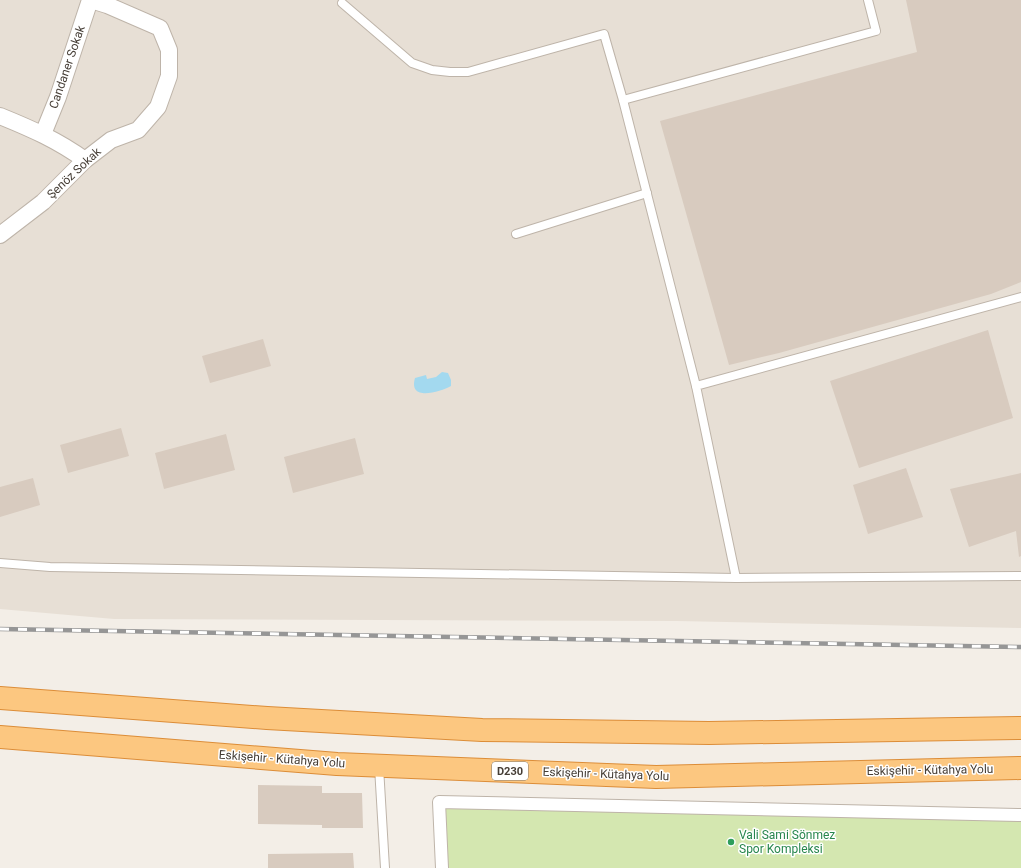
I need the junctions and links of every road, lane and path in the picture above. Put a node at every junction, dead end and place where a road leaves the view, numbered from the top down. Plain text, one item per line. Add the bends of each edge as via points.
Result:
1 (91, 0) edge
2 (868, 0) edge
3 (342, 3) dead end
4 (623, 100) junction
5 (0, 116) edge
6 (43, 134) junction
7 (85, 160) junction
8 (647, 193) junction
9 (516, 234) dead end
10 (0, 235) edge
11 (1021, 297) edge
12 (696, 386) junction
13 (0, 563) edge
14 (1021, 576) edge
15 (736, 578) junction
16 (0, 698) edge
17 (1021, 728) edge
18 (0, 737) edge
19 (379, 765) junction
20 (1021, 768) edge
21 (1021, 815) edge
22 (386, 868) edge
23 (442, 868) edge

1 - 6 street, Candaner Sokak
1 - 7 street, Şenöz Sokak via 160,28 169,50 169,76 158,107 138,130 111,140
2 - 4 lane via 876,31
3 - 4 lane via 412,63 432,70 468,72 604,34
4 - 8 lane
5 - 6 street
6 - 7 street
7 - 10 street, Şenöz Sokak via 43,202
8 - 9 lane
8 - 12 lane
11 - 12 lane
12 - 15 lane
13 - 15 lane via 58,567
14 - 15 lane
16 - 17 highway via 259,718 482,730 709,733
18 - 19 highway, Eskişehir - Kütahya Yolu / D230 via 337,764
19 - 20 highway, Eskişehir - Kütahya Yolu / D230 via 656,777
19 - 22 lane
21 - 23 street via 439,802

